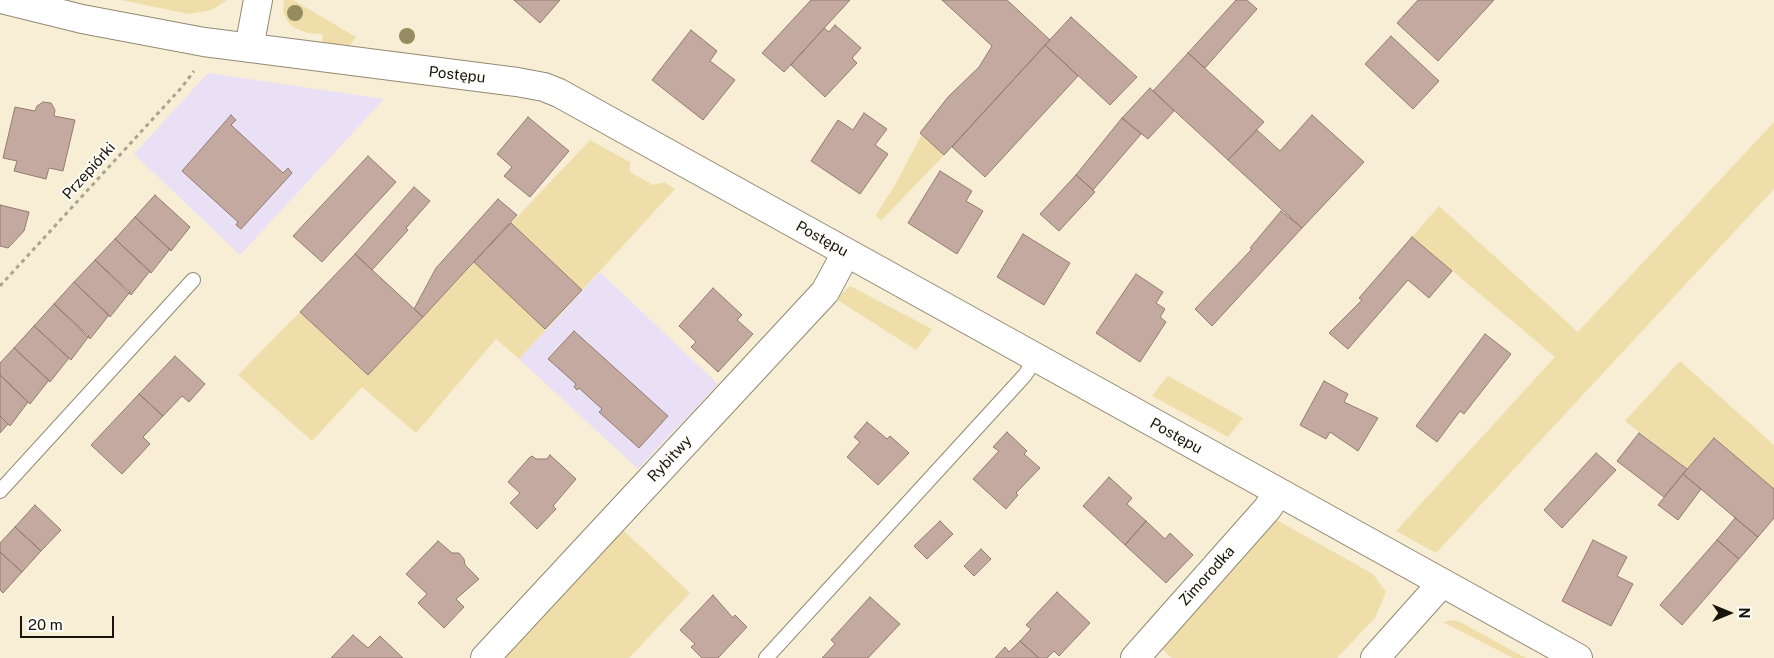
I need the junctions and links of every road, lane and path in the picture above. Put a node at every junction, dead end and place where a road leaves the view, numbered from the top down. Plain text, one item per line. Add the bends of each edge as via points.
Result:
1 (4, 0) edge
2 (258, 0) edge
3 (249, 48) junction
4 (194, 71) dead end
5 (846, 252) junction
6 (194, 280) dead end
7 (0, 286) edge
8 (1036, 358) junction
9 (0, 491) edge
10 (1278, 492) junction
11 (1442, 583) junction
12 (485, 658) edge
13 (766, 658) edge
14 (1135, 658) edge
15 (1375, 658) edge
16 (1578, 658) edge

1 - 3 street, Postępu via 90,21
2 - 3 street
3 - 5 street, Postępu via 544,87
4 - 7 path, Przepiórki
5 - 8 street, Postępu
5 - 12 street, Rybitwy via 825,292
6 - 9 lane
8 - 10 street, Postępu
8 - 13 lane via 1025,375
10 - 11 street, Postępu
10 - 14 street, Zimorodka via 1267,509
11 - 15 street
11 - 16 street, Postępu

